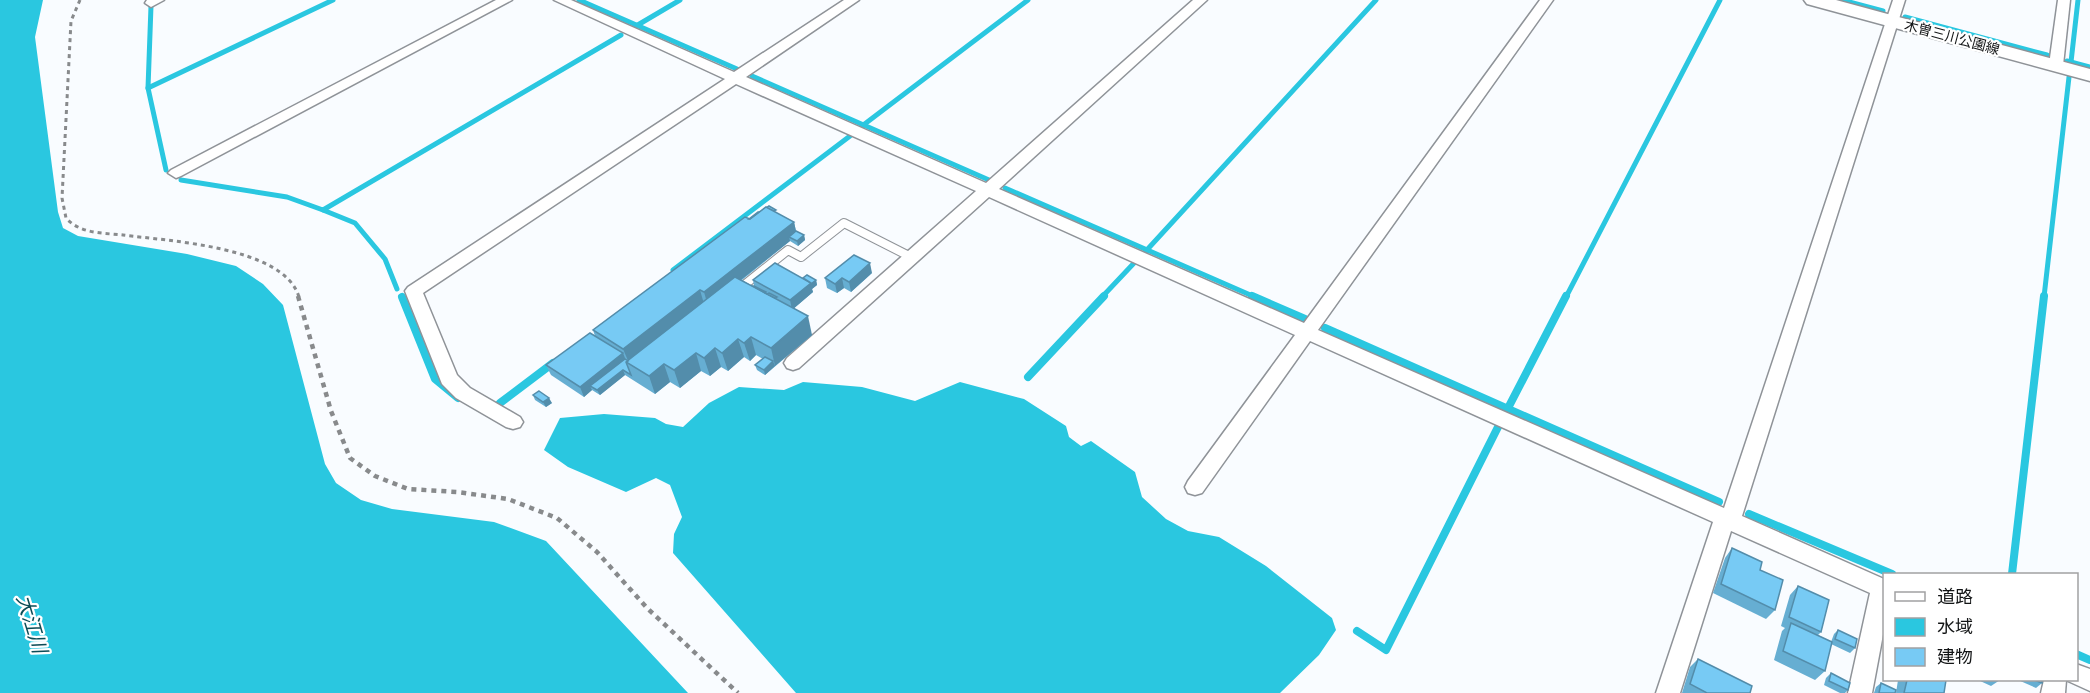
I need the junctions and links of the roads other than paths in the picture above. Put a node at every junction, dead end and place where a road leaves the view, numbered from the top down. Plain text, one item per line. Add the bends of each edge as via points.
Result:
1 (506, 0) edge
2 (560, 0) edge
3 (854, 0) edge
4 (1201, 0) edge
5 (1547, 0) edge
6 (1814, 0) edge
7 (1899, 0) edge
8 (2064, 0) edge
9 (1892, 21) junction
10 (2056, 65) junction
11 (2090, 75) edge
12 (735, 78) junction
13 (176, 173) dead end
14 (989, 191) junction
15 (913, 258) junction
16 (733, 294) edge
17 (1309, 333) junction
18 (793, 363) dead end
19 (513, 422) dead end
20 (1195, 487) dead end
21 (1728, 519) junction
22 (1883, 588) edge
23 (1668, 693) edge
24 (1860, 693) edge

1 - 13 street
2 - 12 street
3 - 12 street
4 - 14 street
5 - 17 street
6 - 9 main road, 木曽三川公園線
7 - 9 street
8 - 10 street
9 - 10 main road, 木曽三川公園線
9 - 21 street
10 - 11 main road, 木曽三川公園線
12 - 14 street
12 - 19 street via 414,291 449,379 464,393
14 - 15 street
14 - 17 street
15 - 16 lane via 844,223 801,257 788,250
15 - 18 street
17 - 20 street
17 - 21 street
21 - 22 street
21 - 23 street
22 - 24 street

